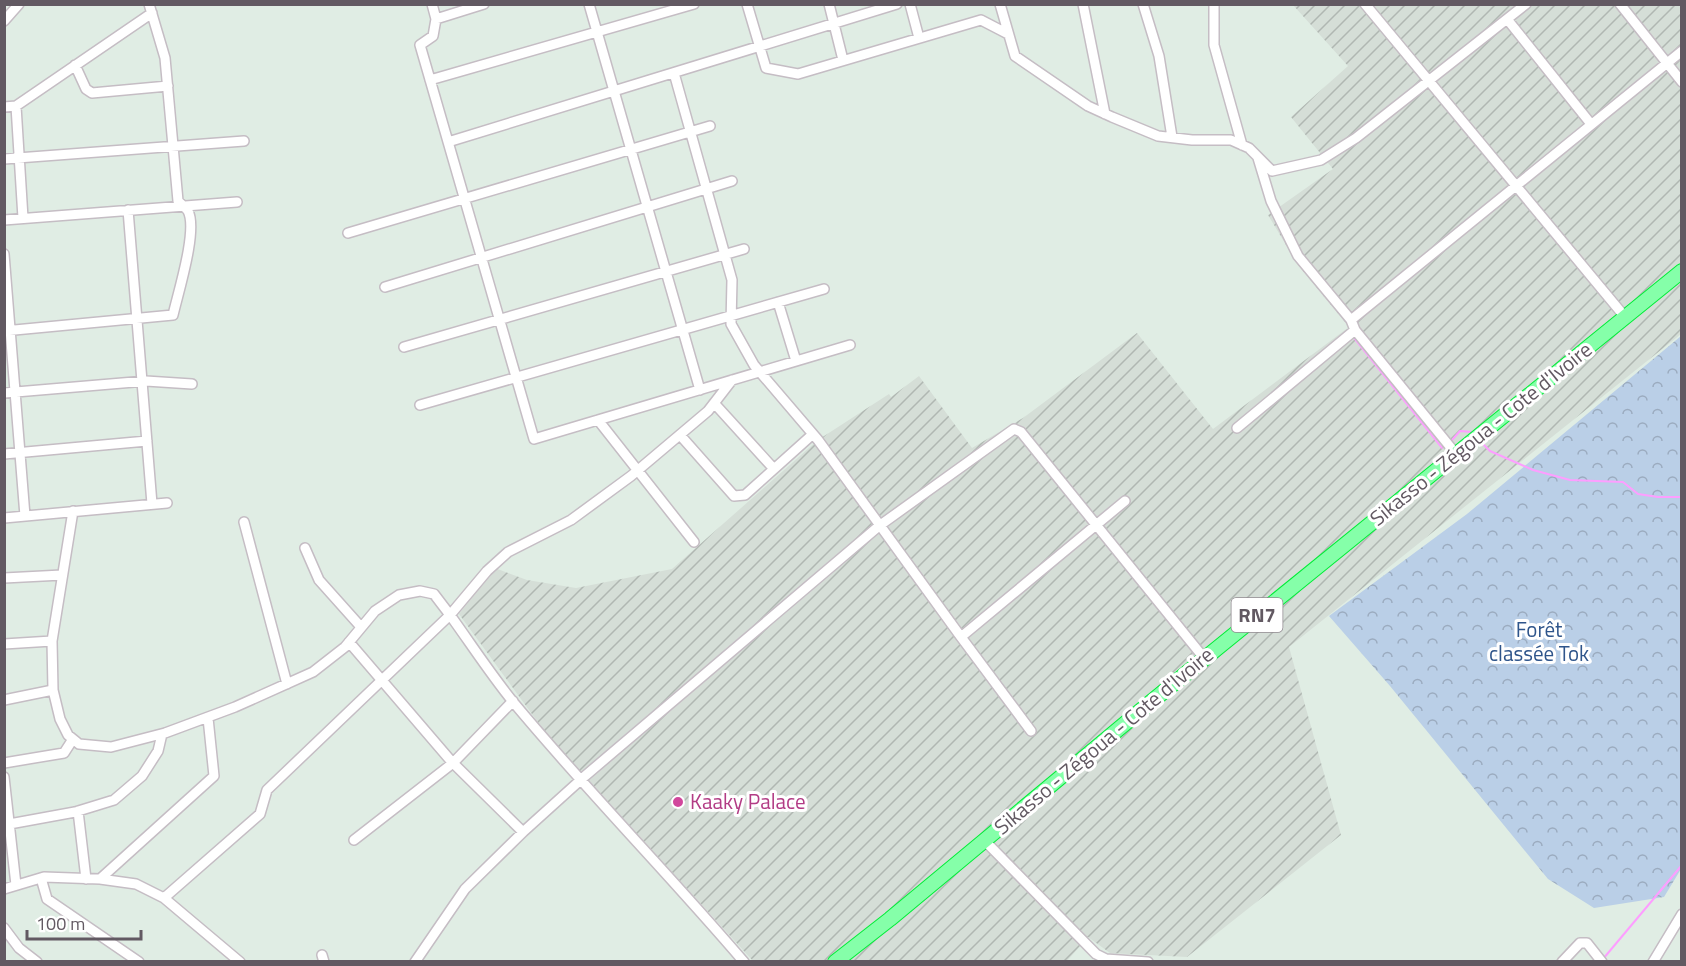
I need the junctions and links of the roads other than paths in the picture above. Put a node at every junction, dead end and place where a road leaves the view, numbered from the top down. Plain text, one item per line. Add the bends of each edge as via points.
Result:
1 (19, 4) edge
2 (432, 4) edge
3 (484, 4) edge
4 (589, 4) edge
5 (694, 4) edge
6 (747, 4) edge
7 (829, 4) edge
8 (897, 4) edge
9 (910, 4) edge
10 (1000, 4) edge
11 (1083, 4) edge
12 (1143, 4) edge
13 (1214, 4) edge
14 (1365, 4) edge
15 (1526, 4) edge
16 (1620, 4) edge
17 (151, 9) edge
18 (6, 18) edge
19 (436, 19) junction
20 (1507, 19) junction
21 (834, 24) junction
22 (597, 32) junction
23 (1008, 33) junction
24 (920, 38) junction
25 (760, 46) junction
26 (1682, 51) edge
27 (843, 60) junction
28 (1666, 63) junction
29 (75, 65) junction
30 (674, 73) junction
31 (430, 80) junction
32 (1429, 81) junction
33 (1682, 82) edge
34 (168, 86) junction
35 (615, 91) junction
36 (16, 106) junction
37 (4, 107) edge
38 (1105, 114) junction
39 (1591, 124) junction
40 (710, 126) dead end
41 (690, 132) junction
42 (1172, 137) junction
43 (244, 141) dead end
44 (448, 142) junction
45 (1242, 145) junction
46 (173, 146) junction
47 (631, 150) junction
48 (1258, 157) junction
49 (20, 158) junction
50 (4, 159) edge
51 (732, 181) dead end
52 (1514, 186) junction
53 (706, 189) junction
54 (464, 199) junction
55 (237, 202) dead end
56 (183, 206) junction
57 (647, 207) junction
58 (128, 210) junction
59 (23, 218) junction
60 (4, 220) edge
61 (348, 233) dead end
62 (744, 249) dead end
63 (4, 254) edge
64 (725, 255) junction
65 (481, 258) junction
66 (1682, 271) edge
67 (666, 272) junction
68 (5, 275) edge
69 (385, 287) dead end
70 (824, 289) dead end
71 (778, 302) junction
72 (731, 315) junction
73 (1625, 317) junction
74 (137, 318) junction
75 (499, 320) junction
76 (1351, 320) junction
77 (683, 329) junction
78 (8, 330) edge
79 (1355, 330) junction
80 (850, 345) dead end
81 (404, 347) dead end
82 (796, 361) junction
83 (760, 372) junction
84 (516, 377) junction
85 (732, 380) junction
86 (142, 381) junction
87 (192, 384) dead end
88 (700, 390) junction
89 (16, 392) junction
90 (4, 393) edge
91 (714, 403) junction
92 (420, 405) dead end
93 (598, 420) junction
94 (1237, 428) dead end
95 (813, 434) junction
96 (680, 435) junction
97 (147, 441) junction
98 (20, 453) junction
99 (4, 454) edge
100 (1456, 454) junction
101 (774, 469) junction
102 (638, 471) junction
103 (1125, 501) dead end
104 (167, 502) dead end
105 (152, 504) junction
106 (73, 511) junction
107 (25, 516) junction
108 (4, 518) edge
109 (244, 522) dead end
110 (1096, 525) junction
111 (879, 526) junction
112 (694, 542) dead end
113 (305, 548) dead end
114 (62, 575) junction
115 (4, 578) edge
116 (450, 615) junction
117 (361, 627) junction
118 (961, 637) junction
119 (52, 642) junction
120 (349, 642) junction
121 (4, 644) edge
122 (1204, 658) junction
123 (382, 680) junction
124 (287, 684) junction
125 (53, 690) junction
126 (4, 700) edge
127 (513, 701) junction
128 (208, 718) junction
129 (1030, 730) dead end
130 (162, 734) junction
131 (73, 739) junction
132 (4, 763) edge
133 (453, 763) junction
134 (4, 777) edge
135 (581, 780) junction
136 (78, 811) junction
137 (7, 824) edge
138 (523, 832) junction
139 (354, 840) dead end
140 (984, 840) junction
141 (41, 878) junction
142 (86, 879) junction
143 (100, 879) junction
144 (16, 885) junction
145 (4, 889) edge
146 (164, 898) junction
147 (1682, 914) edge
148 (4, 928) edge
149 (13, 940) junction
150 (4, 948) edge
151 (1600, 959) edge
152 (37, 962) edge
153 (138, 962) edge
154 (240, 962) edge
155 (415, 962) edge
156 (744, 962) edge
157 (835, 962) edge
158 (1148, 962) edge
159 (1562, 962) edge
160 (1653, 962) edge

1 - 18 street
2 - 19 street
3 - 19 street
4 - 22 street
5 - 22 street
6 - 25 street
7 - 21 street
8 - 21 street
9 - 24 street
10 - 23 street
11 - 38 street
12 - 42 street via 1159,56
13 - 45 street via 1214,45
14 - 32 street
15 - 20 street
16 - 28 street
17 - 29 street
17 - 34 street via 165,58
19 - 31 street via 433,36 420,45
20 - 32 street
20 - 39 street
21 - 25 street
21 - 27 street
22 - 31 street
22 - 35 street
23 - 24 street via 981,20
23 - 38 street via 1015,56
24 - 27 street
25 - 27 street via 766,68 798,74
25 - 30 street
26 - 28 street
28 - 33 street
28 - 39 street
29 - 34 street via 86,89 92,93
29 - 36 street
30 - 35 street
30 - 41 street
31 - 44 street
32 - 48 street via 1322,160 1272,171
32 - 52 street
34 - 46 street
35 - 44 street
35 - 47 street
36 - 37 street
36 - 49 street
38 - 42 street via 1158,136
39 - 52 street
40 - 41 street
41 - 47 street
41 - 53 street
42 - 45 street via 1231,140
43 - 46 street
44 - 54 street
45 - 48 street
46 - 49 street
46 - 56 street via 178,201
47 - 54 street
47 - 57 street
48 - 76 street via 1271,201 1298,256
49 - 50 street
49 - 59 street
51 - 53 street
52 - 73 street
52 - 76 street
53 - 57 street
53 - 64 street
54 - 61 street
54 - 65 street
55 - 56 street
56 - 58 street
56 - 74 street via 191,222 191,238 173,315
57 - 65 street
57 - 67 street
58 - 59 street
58 - 74 street
59 - 60 street
62 - 64 street
63 - 68 street
64 - 67 street
64 - 72 street via 732,280
65 - 69 street
65 - 75 street
66 - 73 highway, Sikasso - Zégoua - Cote d'Ivoire / RN7
67 - 75 street
67 - 77 street
68 - 78 street
70 - 71 street
71 - 72 street
71 - 82 street
72 - 77 street
72 - 83 street via 731,324
73 - 100 highway, Sikasso - Zégoua - Cote d'Ivoire / RN7
74 - 78 street
74 - 86 street
75 - 81 street
75 - 84 street
76 - 79 street
77 - 84 street
77 - 88 street
78 - 89 street
79 - 94 street
79 - 100 street
80 - 82 street
82 - 83 street
83 - 85 street
83 - 95 street
84 - 92 street
84 - 93 street via 534,439
85 - 88 street
85 - 91 street
86 - 87 street
86 - 89 street
86 - 97 street
88 - 93 street
89 - 90 street
89 - 98 street
91 - 96 street
91 - 101 street
93 - 102 street
95 - 101 street
95 - 111 street
96 - 101 street via 735,496 745,495
96 - 102 street
97 - 98 street
97 - 105 street
98 - 99 street
98 - 107 street
100 - 122 highway, Sikasso - Zégoua - Cote d'Ivoire / RN7
102 - 112 street
102 - 116 street via 570,520 508,552
103 - 110 street
104 - 105 street
105 - 106 street
106 - 107 street
106 - 114 street
107 - 108 street
109 - 124 street
110 - 111 street via 1021,432 1014,429
110 - 118 street
110 - 122 street
111 - 118 street
111 - 135 street
113 - 117 street via 319,579
114 - 115 street
114 - 119 street
116 - 117 street via 434,594 420,591 399,595 375,611
116 - 123 street
116 - 127 street
117 - 120 street
118 - 129 street
119 - 121 street
119 - 125 street
120 - 123 street
120 - 124 street via 314,672
122 - 140 highway, Sikasso - Zégoua - Cote d'Ivoire / RN7
123 - 133 street
123 - 146 street via 267,790 260,814
124 - 128 street
125 - 126 street
125 - 131 street via 60,719
127 - 133 street
127 - 135 street
128 - 130 street
128 - 143 street via 214,776
130 - 131 street via 111,747 79,744
130 - 136 street via 158,751 142,776 114,800
131 - 132 street via 64,753
133 - 138 street
133 - 139 street
134 - 137 street
135 - 138 street
135 - 156 street
136 - 137 street
136 - 142 street
137 - 144 street
138 - 155 street via 465,889
140 - 157 highway, Sikasso - Zégoua - Cote d'Ivoire / RN7
140 - 158 street via 1096,954 1106,959
141 - 142 street
141 - 144 street
141 - 153 street via 47,899
142 - 143 street
143 - 146 street via 136,884
144 - 145 street
146 - 154 street
147 - 160 street
148 - 149 street
149 - 150 street
149 - 152 street
151 - 159 street via 1587,944 1580,943

